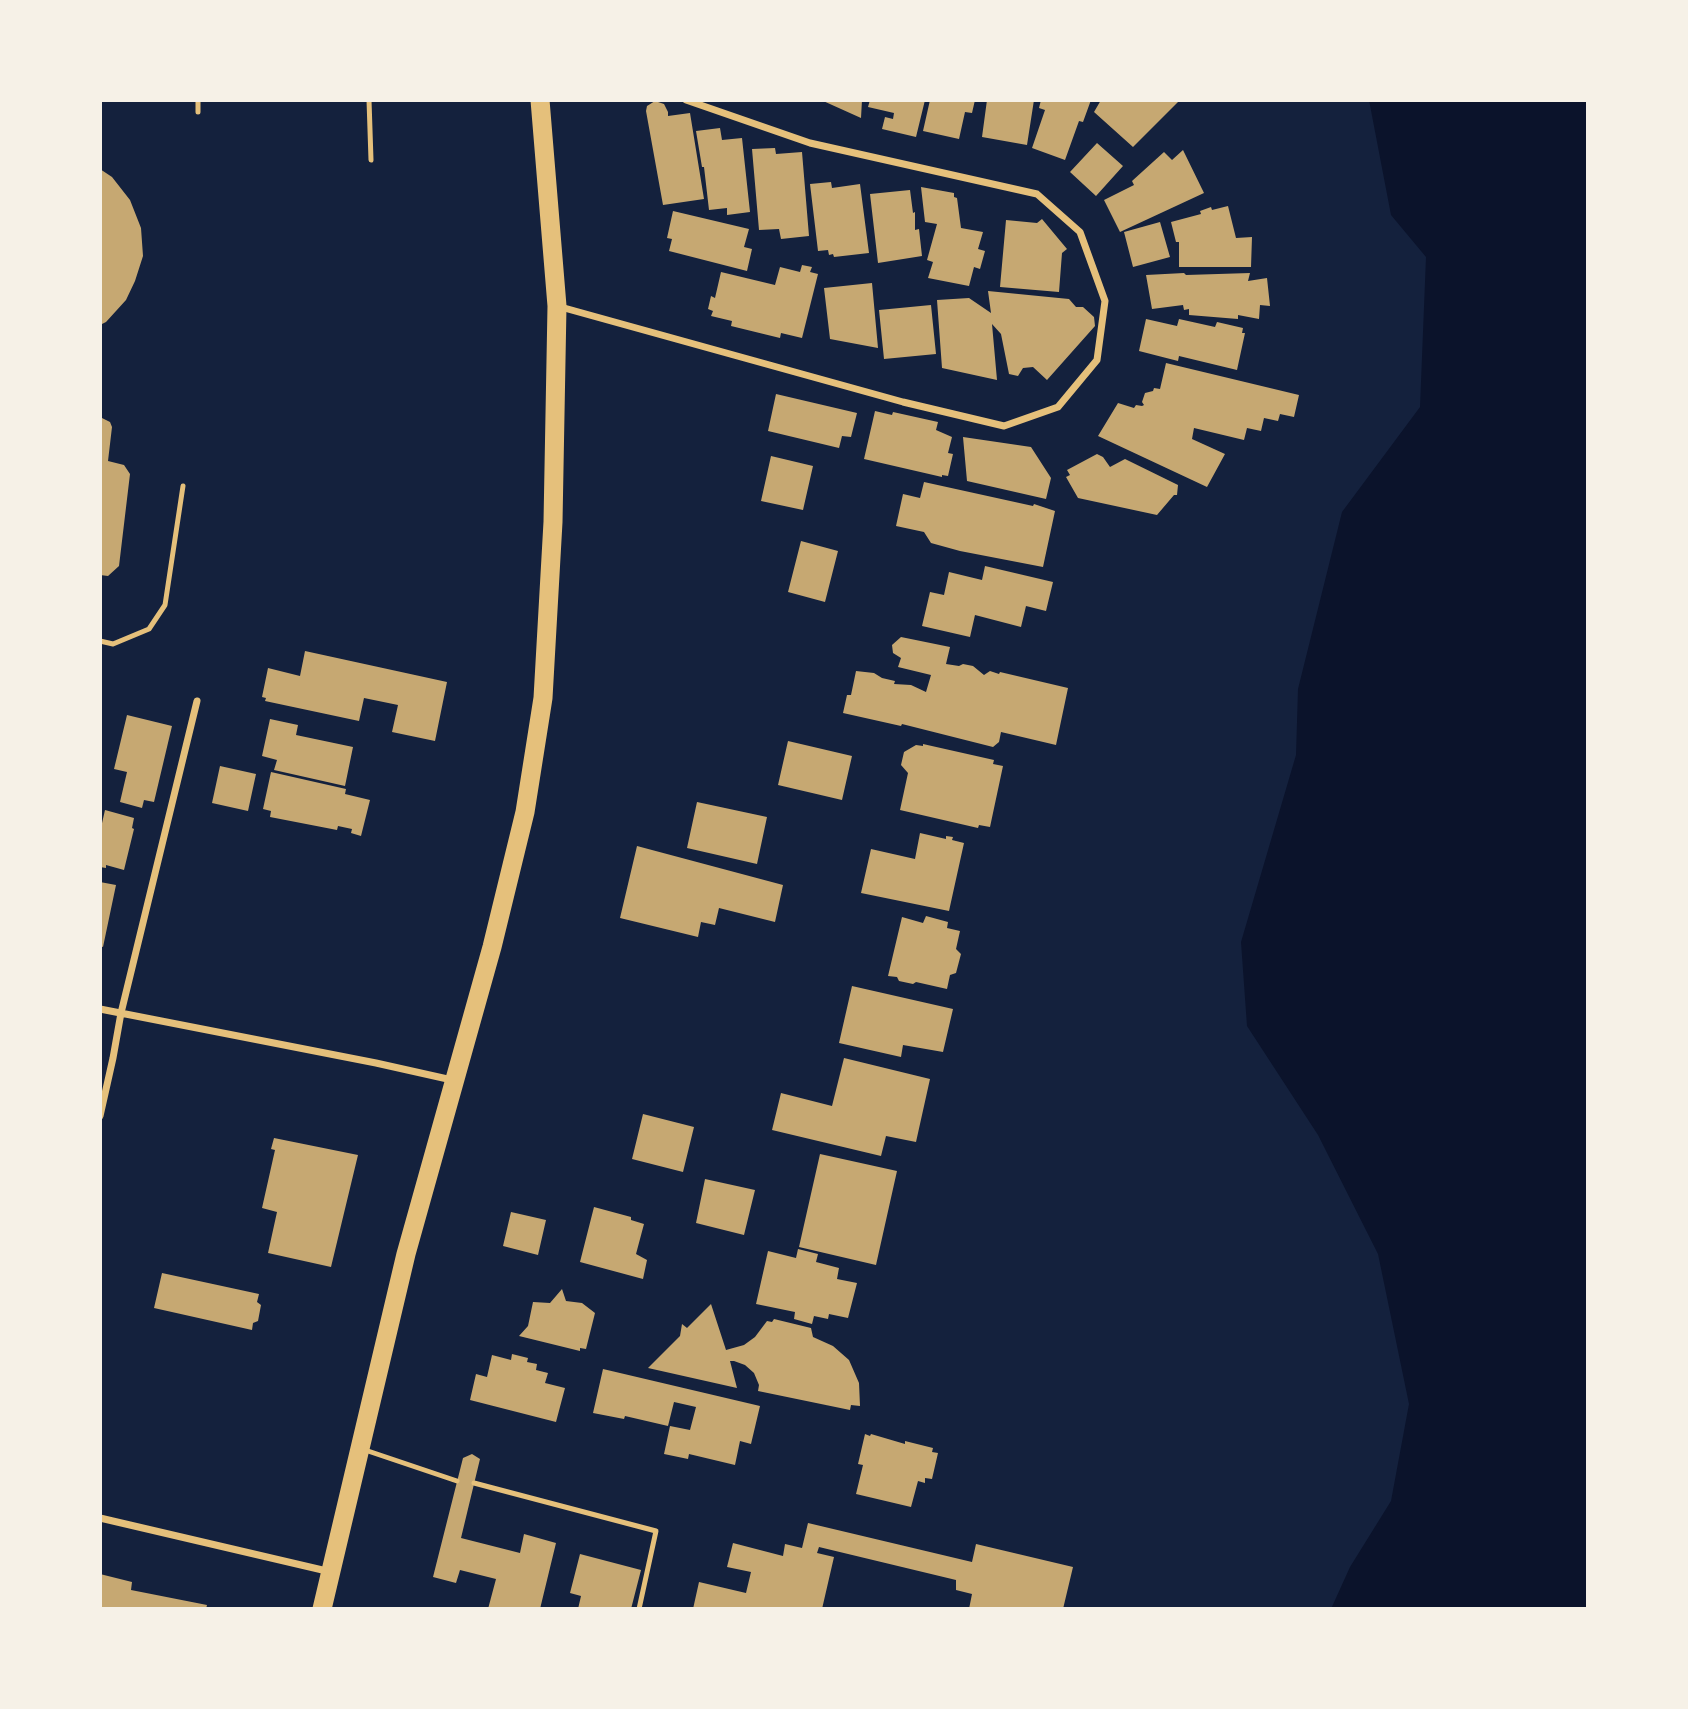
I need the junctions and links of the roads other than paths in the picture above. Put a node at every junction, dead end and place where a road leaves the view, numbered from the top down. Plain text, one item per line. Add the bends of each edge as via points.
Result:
1 (198, 100) edge
2 (369, 100) edge
3 (540, 100) edge
4 (686, 100) edge
5 (198, 112) dead end
6 (371, 160) dead end
7 (556, 306) junction
8 (183, 486) dead end
9 (100, 641) edge
10 (197, 701) dead end
11 (100, 1009) edge
12 (121, 1013) junction
13 (454, 1081) junction
14 (100, 1116) edge
15 (362, 1449) junction
16 (457, 1481) dead end
17 (474, 1483) dead end
18 (100, 1518) edge
19 (331, 1572) junction
20 (322, 1609) edge
21 (639, 1609) edge

1 - 5 lane
2 - 6 lane
3 - 7 highway
4 - 7 street via 810,143 1037,194 1080,232 1105,301 1097,360 1059,407 1004,426
7 - 13 highway via 553,522 543,698 525,812
8 - 9 lane via 165,605 149,629 113,644
10 - 12 street
11 - 12 street
12 - 13 street
12 - 14 street
13 - 15 highway via 407,1254
15 - 16 lane
15 - 19 highway
17 - 21 lane via 656,1531
18 - 19 street
19 - 20 highway

